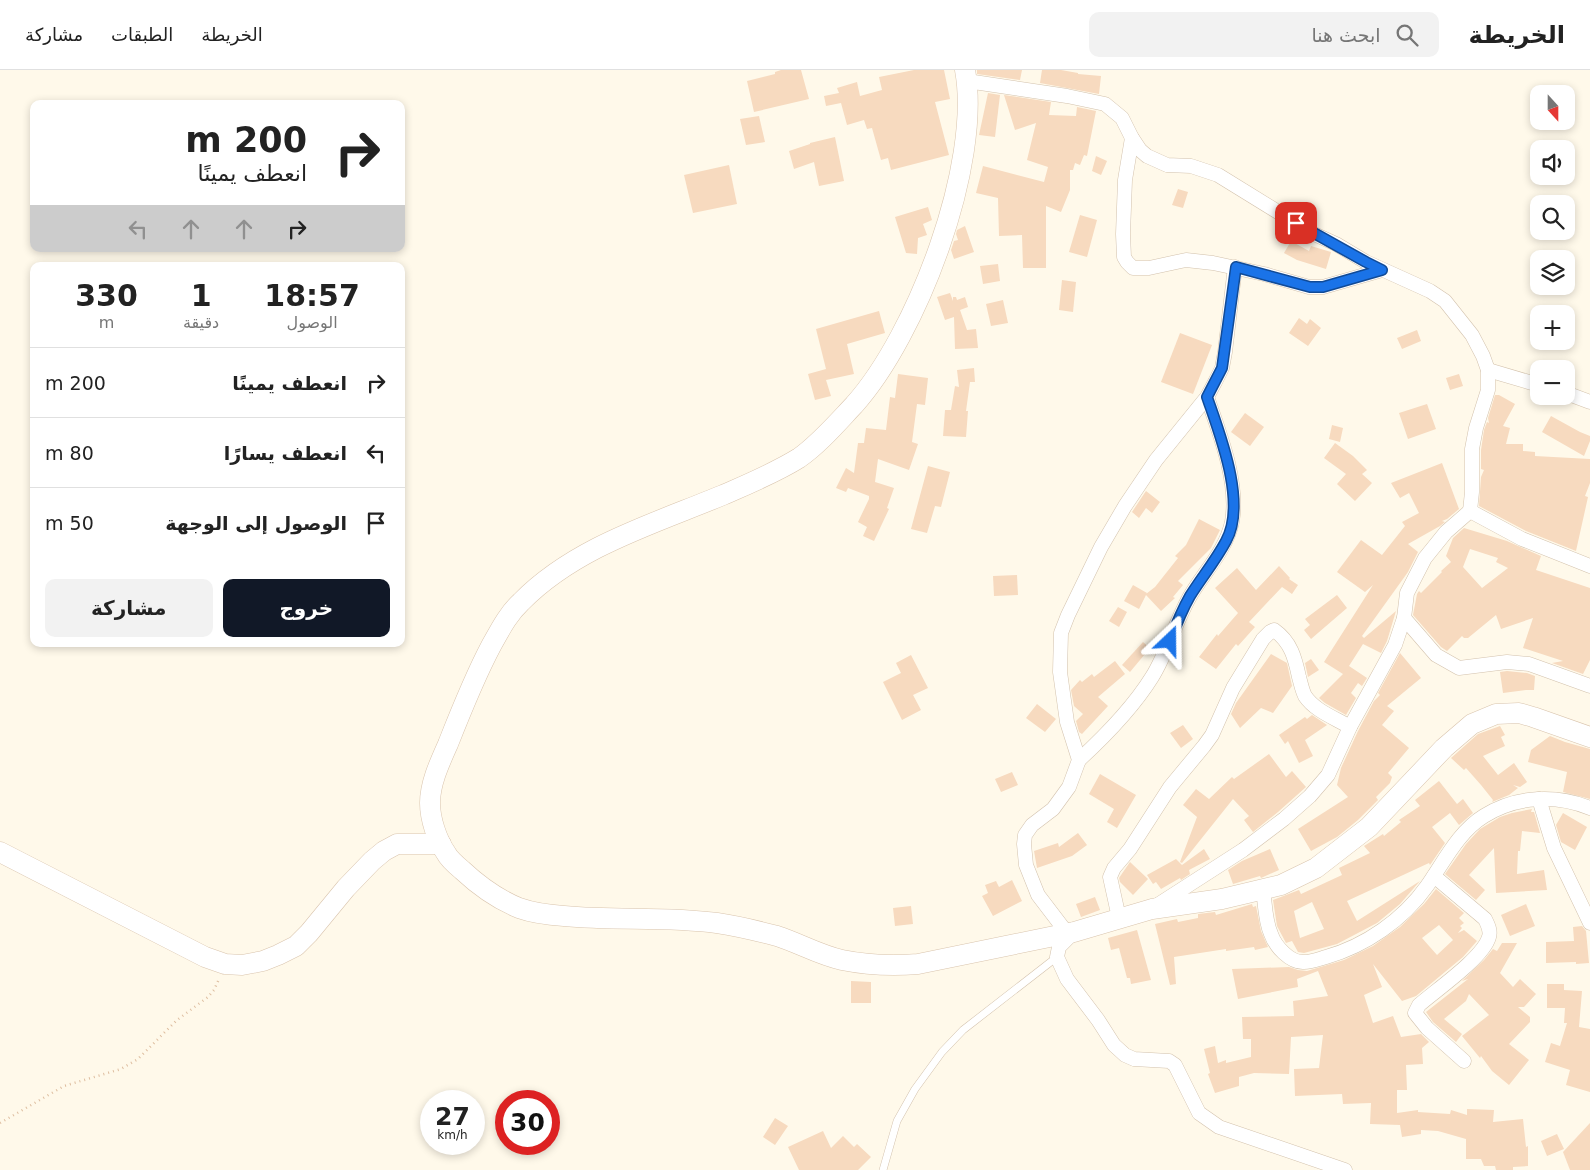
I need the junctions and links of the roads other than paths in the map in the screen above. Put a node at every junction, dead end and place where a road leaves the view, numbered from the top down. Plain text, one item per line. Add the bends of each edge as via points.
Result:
1 (966, 75) edge
2 (1132, 138) junction
3 (1236, 267) junction
4 (1382, 270) junction
5 (1488, 370) junction
6 (1530, 382) edge
7 (1207, 397) junction
8 (1575, 397) edge
9 (1590, 402) edge
10 (1470, 511) junction
11 (1590, 566) edge
12 (1404, 618) junction
13 (1590, 686) edge
14 (1350, 727) junction
15 (1590, 737) edge
16 (1079, 760) junction
17 (1539, 799) junction
18 (1590, 808) edge
19 (441, 844) junction
20 (0, 852) edge
21 (1434, 876) junction
22 (1262, 889) junction
23 (1152, 909) junction
24 (1119, 918) junction
25 (1590, 923) edge
26 (1071, 932) junction
27 (1057, 957) junction
28 (1464, 1061) dead end
29 (882, 1170) edge
30 (1345, 1170) edge

1 - 2 street via 1105,104 1122,118
1 - 19 street via 964,148 941,241 903,333 884,365 857,401 825,436 800,457 749,484 576,558 549,576 519,604 503,624 477,672 435,777 430,801 433,824
2 - 3 street via 1125,180 1123,225 1127,262 1133,268 1186,260
2 - 4 street via 1147,156 1167,165 1191,166 1218,175 1312,233
3 - 4 street via 1310,287 1323,287
3 - 7 street via 1222,368
4 - 5 street via 1445,301 1472,335
5 - 6 street
5 - 10 street via 1488,390 1472,449
7 - 16 street via 1156,460 1125,506 1101,547 1061,633 1060,672 1066,713
7 - 16 street via 1228,463 1234,504 1227,540 1189,597 1152,677 1102,739
8 - 9 street
10 - 11 street via 1522,539
10 - 12 street via 1446,532 1425,558 1407,593
12 - 13 street via 1436,655 1459,668 1508,662 1529,664
12 - 14 street via 1395,645
14 - 23 street via 1328,775 1310,796 1243,850
14 - 24 street via 1314,707 1302,689 1294,655 1287,642 1276,632 1270,632 1233,688 1212,735 1170,787 1114,868 1110,877
15 - 22 street via 1519,714 1496,714 1472,724 1444,748 1369,827 1316,868 1281,885
16 - 26 street via 1069,787 1053,809 1032,825 1025,835 1024,844 1026,865 1038,895
17 - 18 street via 1574,802
17 - 21 street via 1500,808 1471,826
17 - 25 street via 1554,848
19 - 20 street via 397,844 384,851 346,888 296,946 263,961 242,965 225,964 205,957
19 - 26 street via 446,855 479,886 519,908 582,918 690,920 721,924 777,936 838,959 864,964 918,964
21 - 22 street via 1415,900 1377,934 1337,954 1303,962 1289,958 1270,934
21 - 28 street via 1485,919 1490,928 1480,953 1419,1005 1415,1013
22 - 23 street via 1222,899
23 - 24 street
24 - 26 street
26 - 27 street via 1059,948
27 - 29 lane via 963,1030 942,1052 897,1121
27 - 30 street via 1066,979 1114,1045 1134,1060 1169,1061 1175,1066 1199,1112 1212,1122

